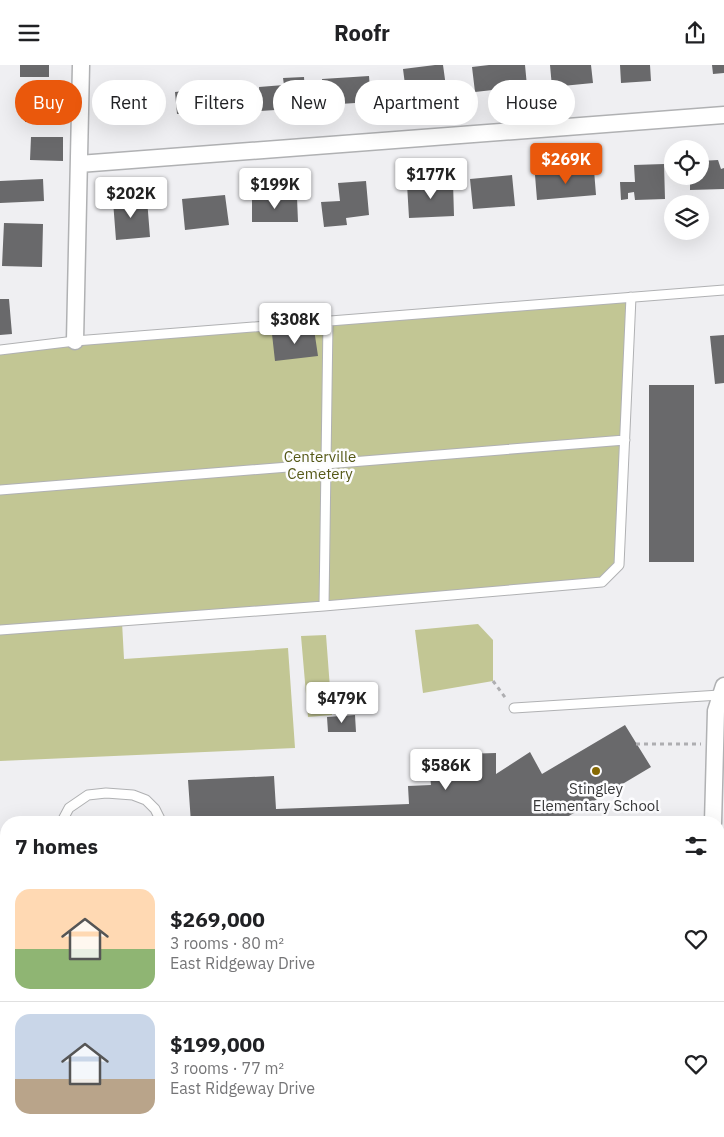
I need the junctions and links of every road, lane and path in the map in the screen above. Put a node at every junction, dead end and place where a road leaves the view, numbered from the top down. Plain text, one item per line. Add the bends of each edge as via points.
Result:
1 (81, 65) edge
2 (724, 115) edge
3 (79, 164) junction
4 (724, 290) edge
5 (631, 297) junction
6 (328, 321) junction
7 (75, 341) junction
8 (0, 349) edge
9 (625, 439) junction
10 (326, 464) junction
11 (0, 490) edge
12 (324, 606) junction
13 (0, 630) edge
14 (493, 681) dead end
15 (722, 691) edge
16 (514, 708) joint
17 (636, 744) dead end
18 (714, 744) junction
19 (719, 764) edge
20 (65, 816) edge
21 (158, 816) edge
22 (714, 816) edge

1 - 3 street
2 - 3 street
3 - 7 street
4 - 5 lane
5 - 6 lane
5 - 9 lane
6 - 7 lane
6 - 10 lane
7 - 8 lane
9 - 10 lane
9 - 12 lane via 619,565 602,582
10 - 11 lane
10 - 12 lane
12 - 13 lane
14 - 16 path
15 - 16 lane
15 - 18 street via 716,711
17 - 18 path
18 - 19 street
19 - 22 street
20 - 21 lane via 69,808 88,795 106,793 133,795 146,800

